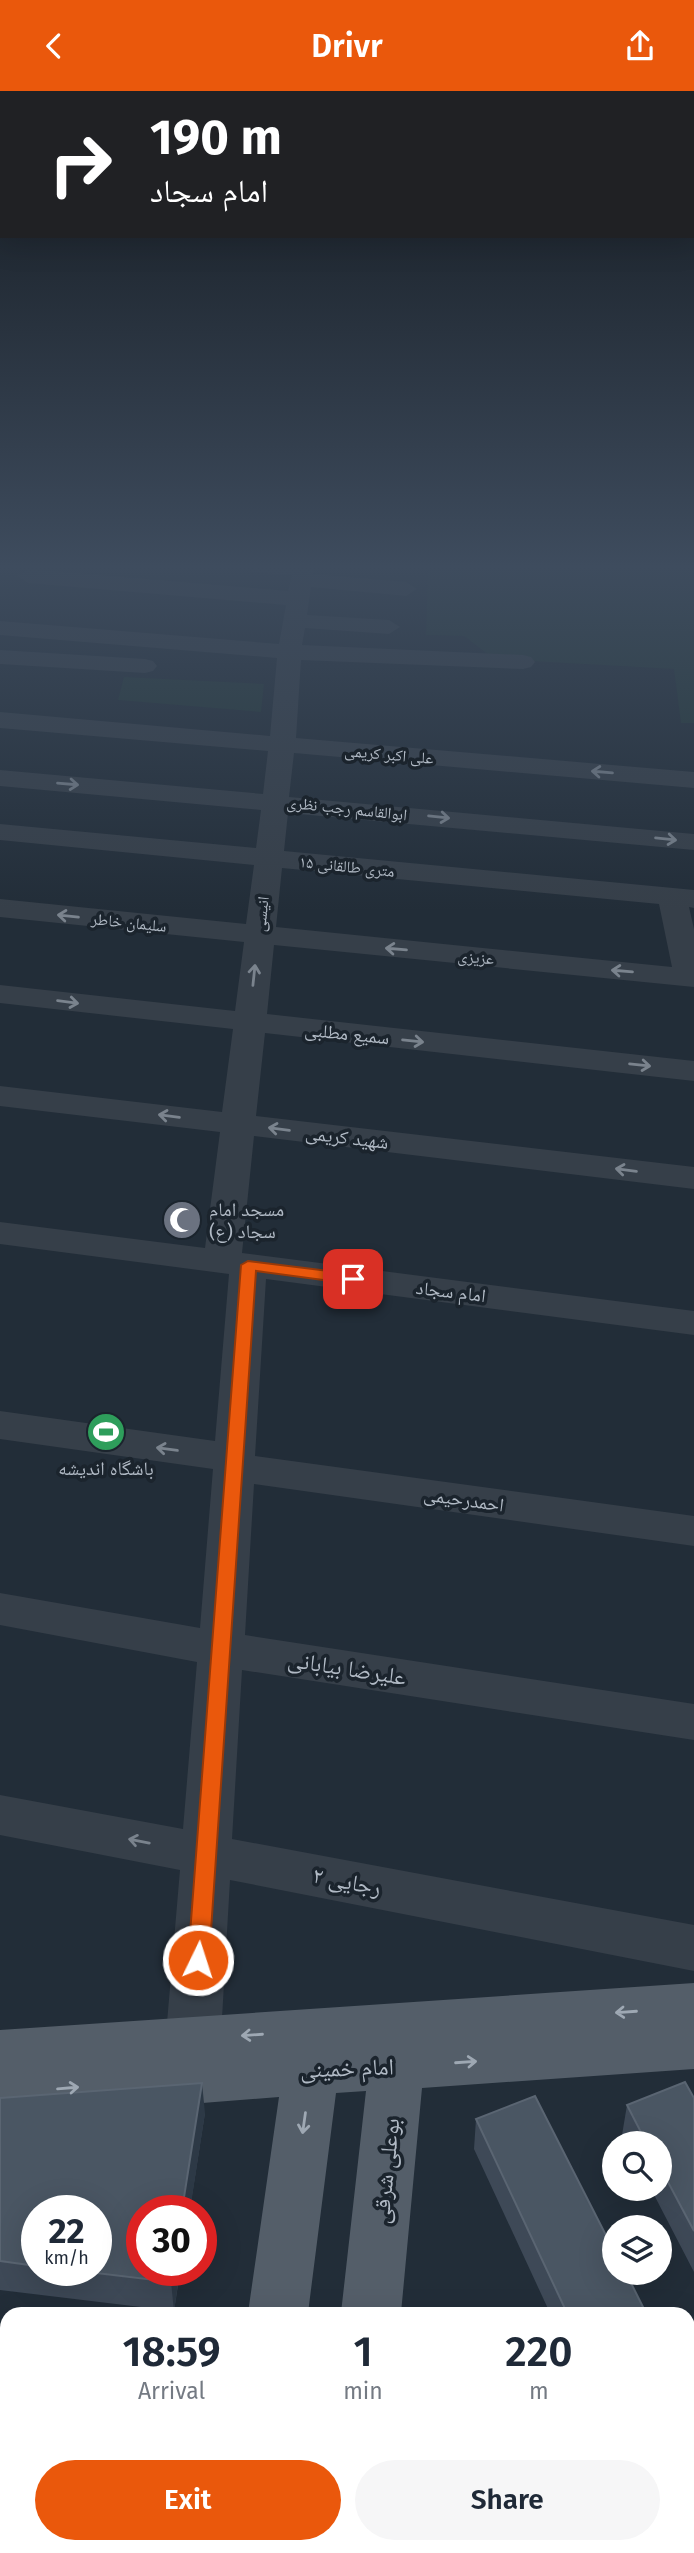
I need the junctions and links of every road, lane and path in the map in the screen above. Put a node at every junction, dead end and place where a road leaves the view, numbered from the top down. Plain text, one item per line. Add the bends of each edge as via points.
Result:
1 (288, 681) edge
2 (0, 720) edge
3 (281, 744) junction
4 (0, 778) edge
5 (694, 780) edge
6 (274, 801) junction
7 (0, 832) edge
8 (694, 842) edge
9 (267, 858) junction
10 (683, 898) edge
11 (0, 908) edge
12 (258, 936) junction
13 (692, 978) edge
14 (0, 994) edge
15 (248, 1023) junction
16 (694, 1070) edge
17 (0, 1096) edge
18 (237, 1124) junction
19 (694, 1178) edge
20 (0, 1233) edge
21 (235, 1264) junction
22 (694, 1323) edge
23 (0, 1425) edge
24 (234, 1462) junction
25 (694, 1531) edge
26 (0, 1609) edge
27 (221, 1649) junction
28 (694, 1722) edge
29 (0, 1815) edge
30 (206, 1853) junction
31 (694, 1948) edge
32 (694, 2007) edge
33 (694, 2045) edge
34 (398, 2048) junction
35 (313, 2050) junction
36 (0, 2055) edge
37 (192, 2058) junction
38 (0, 2094) edge
39 (279, 2307) edge
40 (372, 2307) edge

1 - 3 street, انیسی
2 - 3 street, علی اکبر کریمی
5 -> 3 street, علی اکبر کریمی
3 - 6 street, انیسی
4 -> 6 street, ابوالقاسم رجب نظری
6 -> 8 street, ابوالقاسم رجب نظری
6 - 9 street, انیسی
7 - 9 street, ۱۵ متری طالقانی
9 - 10 street, ۱۵ متری طالقانی
9 - 12 street, انیسی
10 - 13 street
12 -> 11 street, سلیمان خاطر
13 -> 12 street, عزیزی
15 -> 12 street, انیسی
14 -> 15 street, سمیع مطلبی
15 -> 16 street, سمیع مطلبی
15 - 18 street, انیسی
18 -> 17 street, شهید کریمی
19 -> 18 street, شهید کریمی
18 - 21 street, انیسی
20 - 21 street, امام سجاد
21 - 22 street, امام سجاد
21 - 24 street, انیسی
24 -> 23 street, احمدرحیمی
24 - 25 street, احمدرحیمی
24 - 27 street, انیسی
26 - 27 street, علیرضا بیابانی
27 - 28 street, علیرضا بیابانی
27 - 30 street, انیسی
30 -> 29 street, رجایی ۲
30 - 31 street, رجایی ۲
30 - 37 street, انیسی
32 -> 34 main road, امام خمینی
34 -> 33 main road, امام خمینی
34 - 35 main road, امام خمینی
34 - 40 main road, بوعلی شرقی
35 - 37 main road, امام خمینی
35 -> 39 main road
36 - 37 main road, امام خمینی
38 -> 37 main road, امام خمینی

